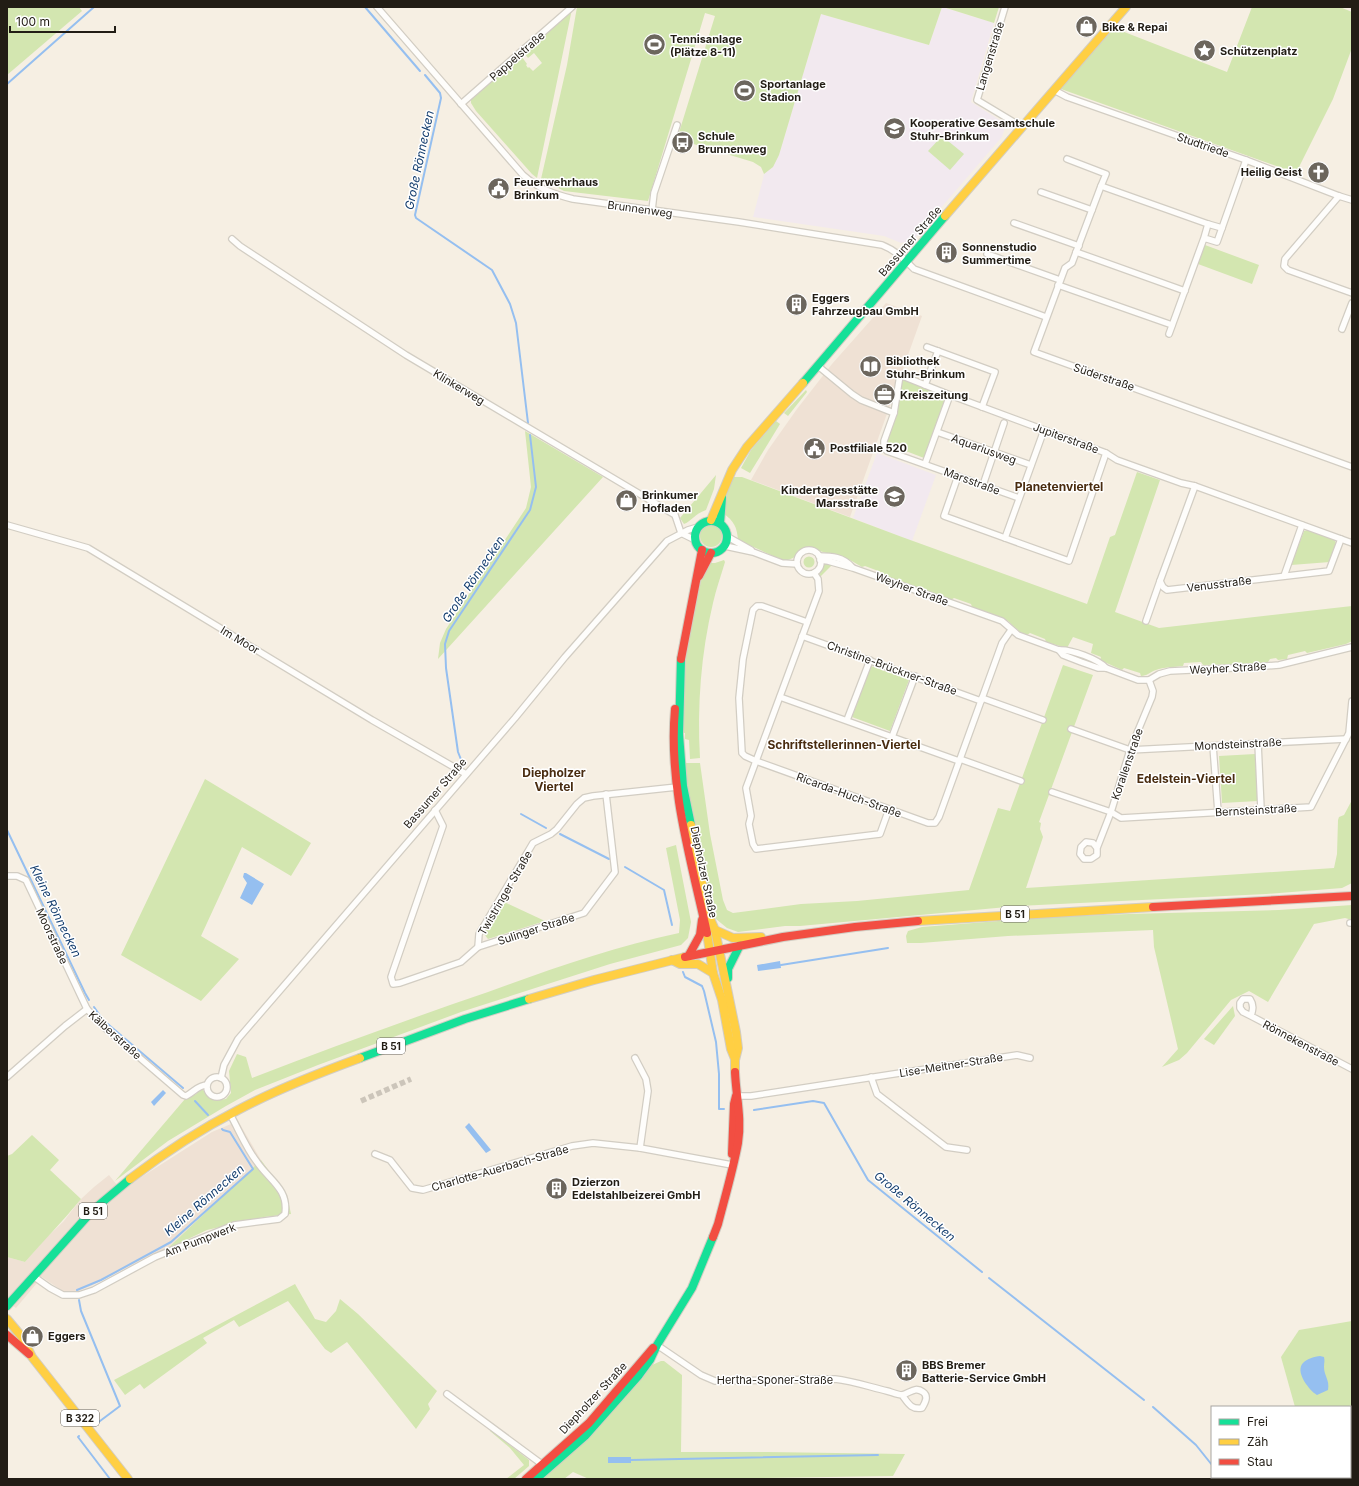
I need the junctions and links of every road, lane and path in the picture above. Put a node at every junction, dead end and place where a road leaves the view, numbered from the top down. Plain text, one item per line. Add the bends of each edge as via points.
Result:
1 (377, 7) edge
2 (572, 7) edge
3 (1005, 7) edge
4 (1126, 7) edge
5 (1054, 90) junction
6 (461, 104) junction
7 (677, 125) dead end
8 (1022, 127) junction
9 (1067, 159) dead end
10 (1246, 160) junction
11 (1101, 186) junction
12 (1041, 192) dead end
13 (1339, 196) junction
14 (1352, 198) edge
15 (652, 210) junction
16 (1092, 210) junction
17 (1014, 223) dead end
18 (1208, 224) junction
19 (1222, 228) junction
20 (1204, 238) junction
21 (232, 239) dead end
22 (1079, 246) junction
23 (1076, 252) junction
24 (987, 254) dead end
25 (906, 262) junction
26 (1059, 282) junction
27 (1185, 291) junction
28 (1352, 293) edge
29 (1352, 303) edge
30 (1046, 317) junction
31 (1172, 325) junction
32 (1342, 329) dead end
33 (1169, 334) dead end
34 (927, 347) dead end
35 (938, 351) junction
36 (818, 366) junction
37 (925, 385) junction
38 (950, 395) junction
39 (982, 407) junction
40 (894, 413) junction
41 (1004, 423) dead end
42 (1044, 430) junction
43 (937, 432) junction
44 (994, 453) junction
45 (1106, 453) junction
46 (925, 464) junction
47 (1031, 465) junction
48 (1352, 467) edge
49 (958, 476) junction
50 (983, 485) junction
51 (1195, 486) junction
52 (722, 496) junction
53 (1019, 498) junction
54 (710, 520) junction
55 (720, 523) junction
56 (7, 525) edge
57 (1302, 525) junction
58 (698, 527) junction
59 (681, 533) junction
60 (728, 537) junction
61 (1005, 538) junction
62 (1341, 539) junction
63 (695, 540) junction
64 (1352, 543) edge
65 (724, 546) junction
66 (702, 550) junction
67 (753, 552) junction
68 (711, 553) junction
69 (820, 558) junction
70 (797, 564) junction
71 (814, 573) junction
72 (1284, 576) junction
73 (697, 579) junction
74 (1160, 581) junction
75 (1146, 621) dead end
76 (807, 622) junction
77 (1011, 630) junction
78 (802, 636) junction
79 (1352, 647) edge
80 (870, 660) junction
81 (915, 676) junction
82 (1149, 680) junction
83 (679, 686) junction
84 (780, 697) junction
85 (981, 700) junction
86 (1352, 701) edge
87 (847, 720) junction
88 (1043, 720) dead end
89 (1071, 729) dead end
90 (892, 737) junction
91 (1346, 739) junction
92 (1258, 743) junction
93 (1213, 746) junction
94 (1130, 750) junction
95 (959, 760) junction
96 (756, 761) junction
97 (466, 774) junction
98 (1021, 781) dead end
99 (677, 787) junction
100 (1052, 792) dead end
101 (606, 794) junction
102 (889, 809) junction
103 (1261, 809) junction
104 (435, 810) junction
105 (1111, 812) junction
106 (1218, 812) junction
107 (1097, 848) dead end
108 (7, 876) edge
109 (1352, 896) edge
110 (703, 916) junction
111 (715, 930) junction
112 (780, 937) junction
113 (740, 946) junction
114 (478, 947) junction
115 (719, 950) junction
116 (710, 951) junction
117 (689, 956) junction
118 (672, 960) junction
119 (714, 973) junction
120 (726, 985) junction
121 (86, 1009) junction
122 (1251, 1016) dead end
123 (635, 1058) dead end
124 (1030, 1058) dead end
125 (735, 1060) junction
126 (1352, 1069) edge
127 (871, 1077) junction
128 (7, 1078) edge
129 (221, 1078) junction
130 (207, 1085) junction
131 (736, 1096) junction
132 (230, 1114) junction
133 (640, 1148) junction
134 (967, 1150) dead end
135 (375, 1154) dead end
136 (732, 1165) junction
137 (33, 1276) junction
138 (19, 1293) junction
139 (7, 1294) edge
140 (7, 1306) edge
141 (7, 1319) edge
142 (8, 1338) edge
143 (657, 1345) junction
144 (32, 1357) junction
145 (447, 1394) dead end
146 (902, 1395) dead end
147 (543, 1465) junction
148 (128, 1479) edge
149 (526, 1479) edge
150 (536, 1479) edge

1 - 6 street, Brunnenweg
2 - 6 street, Pappelstraße
3 - 8 street, Langenstraße via 977,100
4 - 5 street, Bassumer Straße
5 - 8 street, Bassumer Straße
5 - 10 street, Studtriede
6 - 15 street, Brunnenweg via 533,184 556,195 573,199
7 - 15 street via 654,193
8 - 25 street, Bassumer Straße
9 - 11 street via 1106,174
10 - 13 street, Studtriede
10 - 19 street
11 - 16 street
11 - 18 street
12 - 16 street
13 - 14 street, Studtriede
13 - 28 street via 1285,259 1284,266 1288,270
15 - 25 street, Brunnenweg via 882,245 890,248
16 - 22 street
17 - 22 street
18 - 19 street
18 - 20 street
19 - 20 street via 1217,242
20 - 27 street
21 - 59 street, Klinkerweg via 406,355 675,515
22 - 23 street
23 - 26 street
23 - 27 street
24 - 26 street
25 - 30 street via 924,273
25 - 36 street, Bassumer Straße
26 - 30 street
26 - 31 street
27 - 31 street
29 - 32 street
30 - 48 street, Süderstraße via 1034,352
31 - 33 street
34 - 35 street
35 - 37 street
35 - 39 street via 995,372
36 - 40 street via 861,400
36 - 52 street, Bassumer Straße via 747,447 735,464
37 - 38 street, Jupiterstraße
37 - 40 street, Jupiterstraße via 900,375
38 - 39 street, Jupiterstraße
38 - 43 street
39 - 42 street, Jupiterstraße
40 - 46 street, Marsstraße via 884,447 887,451
41 - 44 street
42 - 45 street, Jupiterstraße
42 - 47 street
43 - 44 street, Aquariusweg
43 - 46 street
44 - 47 street, Aquariusweg
44 - 50 street
45 - 51 street, Jupiterstraße via 1117,460
45 - 61 street via 1069,561
46 - 49 street, Marsstraße
47 - 53 street
49 - 50 street, Marsstraße
49 - 61 street via 944,516
50 - 53 street, Marsstraße
51 - 57 street, Jupiterstraße
51 - 74 street
52 - 54 street, Bassumer Straße
52 - 55 street, Bassumer Straße
53 - 61 street
54 - 55 street
54 - 58 street
55 - 60 street via 726,529
56 - 97 street, Im Moor via 88,548
57 - 62 street, Jupiterstraße
57 - 72 street
58 - 59 street, Bassumer Straße
58 - 63 street
59 - 63 street
59 - 97 street, Bassumer Straße via 667,541
60 - 65 street
60 - 67 street
62 - 64 street, Jupiterstraße
62 - 72 street, Venusstraße via 1329,571
63 - 66 street
65 - 67 street
65 - 68 street
66 - 68 street
66 - 73 street, Diepholzer Straße
67 - 70 street via 782,563
68 - 73 street, Diepholzer Straße
69 - 70 street, Weyher Straße via 816,553 803,551 798,556
69 - 71 street via 820,566
69 - 77 street, Weyher Straße via 1002,621
70 - 71 street via 805,574
71 - 76 street via 818,579 819,591
72 - 74 street, Venusstraße via 1167,590
73 - 83 street, Diepholzer Straße via 683,644
74 - 75 street
76 - 78 street
76 - 96 street, Ricarda-Huch-Straße via 762,606 757,606 752,612 739,698 740,740 742,753
77 - 82 street, Weyher Straße via 1081,662 1138,680
77 - 85 street, Ricarda-Huch-Straße via 1002,643
78 - 80 street, Christine-Brückner-Straße
78 - 84 street
79 - 82 street, Weyher Straße via 1279,665 1170,672 1159,674
80 - 81 street, Christine-Brückner-Straße
80 - 87 street
81 - 85 street, Christine-Brückner-Straße
81 - 90 street
82 - 94 street, Korallenstraße via 1153,691 1152,697
83 - 99 street, Diepholzer Straße via 673,730
83 - 111 street, Diepholzer Straße via 683,786 708,914
84 - 87 street
84 - 96 street
85 - 88 street, Christine-Brückner-Straße
85 - 95 street, Ricarda-Huch-Straße
86 - 91 street, Bernsteinstraße via 1349,733
87 - 90 street
89 - 94 street
90 - 95 street
91 - 92 street, Mondsteinstraße
91 - 103 street, Bernsteinstraße via 1311,807
92 - 93 street, Mondsteinstraße
92 - 103 street
93 - 94 street, Mondsteinstraße
93 - 106 street
94 - 105 street, Korallenstraße
95 - 98 street
95 - 102 street, Ricarda-Huch-Straße via 935,823 928,823
96 - 102 street, Ricarda-Huch-Straße
96 - 102 street via 746,788 751,816 749,824 756,849 880,834
97 - 104 street, Bassumer Straße
99 - 101 street, Twistringer Straße
99 - 110 street, Diepholzer Straße
100 - 105 street, Bernsteinstraße
101 - 114 street, Twistringer Straße via 584,798 557,829 534,843 479,934
101 - 114 street, Sulinger Straße via 615,872 584,913
103 - 106 street, Bernsteinstraße
104 - 114 street, Twistringer Straße via 443,826 392,971 393,984 461,962
104 - 129 street, Bassumer Straße via 238,1039 224,1065
105 - 106 street, Bernsteinstraße via 1121,818
105 - 107 street, Korallenstraße
108 - 121 street, Moorstraße via 17,876 26,880
109 - 112 street, B 51 via 940,919
110 - 116 street, Diepholzer Straße
110 - 117 street via 700,935
111 - 112 street, B 51 via 733,938
111 - 115 street, Diepholzer Straße
112 - 113 street, B 51
113 - 115 street, B 51
113 - 120 street via 728,969
115 - 116 street, B 51
115 - 120 street, Diepholzer Straße
116 - 117 street, B 51
116 - 119 street, Diepholzer Straße
117 - 118 street, B 51
118 - 119 street via 680,964 699,964
118 - 132 street, B 51 via 604,976 451,1024 286,1087
119 - 125 street, Diepholzer Straße
120 - 125 street, Diepholzer Straße via 738,1048
121 - 128 street, Kälberstraße
121 - 130 street, Kälberstraße via 183,1095 190,1094 198,1086
122 - 126 street, Rönnekenstraße
123 - 133 street via 646,1079 648,1091
124 - 127 street, Lise-Meitner-Straße via 1017,1055
125 - 131 street, Diepholzer Straße
127 - 131 street, Lise-Meitner-Straße via 751,1096
127 - 134 street via 877,1094 946,1147
129 - 130 street via 213,1078
129 - 130 street via 227,1088 221,1096 211,1095
131 - 136 street, Diepholzer Straße via 731,1141
132 - 137 street, B 51 via 180,1145 106,1199
132 - 137 street, Am Pumpwerk via 257,1163 284,1195 285,1214 279,1219 234,1225 155,1257 94,1290 79,1294 63,1295
133 - 135 street, Charlotte-Auerbach-Straße via 593,1143 572,1146 423,1190 412,1188 390,1160
133 - 136 street, Charlotte-Auerbach-Straße
136 - 143 street, Diepholzer Straße via 718,1224 707,1254 692,1288
137 - 138 street, B 51
138 - 139 street
138 - 140 street, B 51
141 - 144 street, B 322 via 22,1338
142 - 144 street, B 322
143 - 146 street, Hertha-Sponer-Straße via 701,1375 715,1381 835,1379
143 - 147 street, Diepholzer Straße via 589,1423
143 - 150 street, Diepholzer Straße via 650,1360 616,1402 585,1436
144 - 148 street, B 322
145 - 147 street
147 - 149 street, Diepholzer Straße

